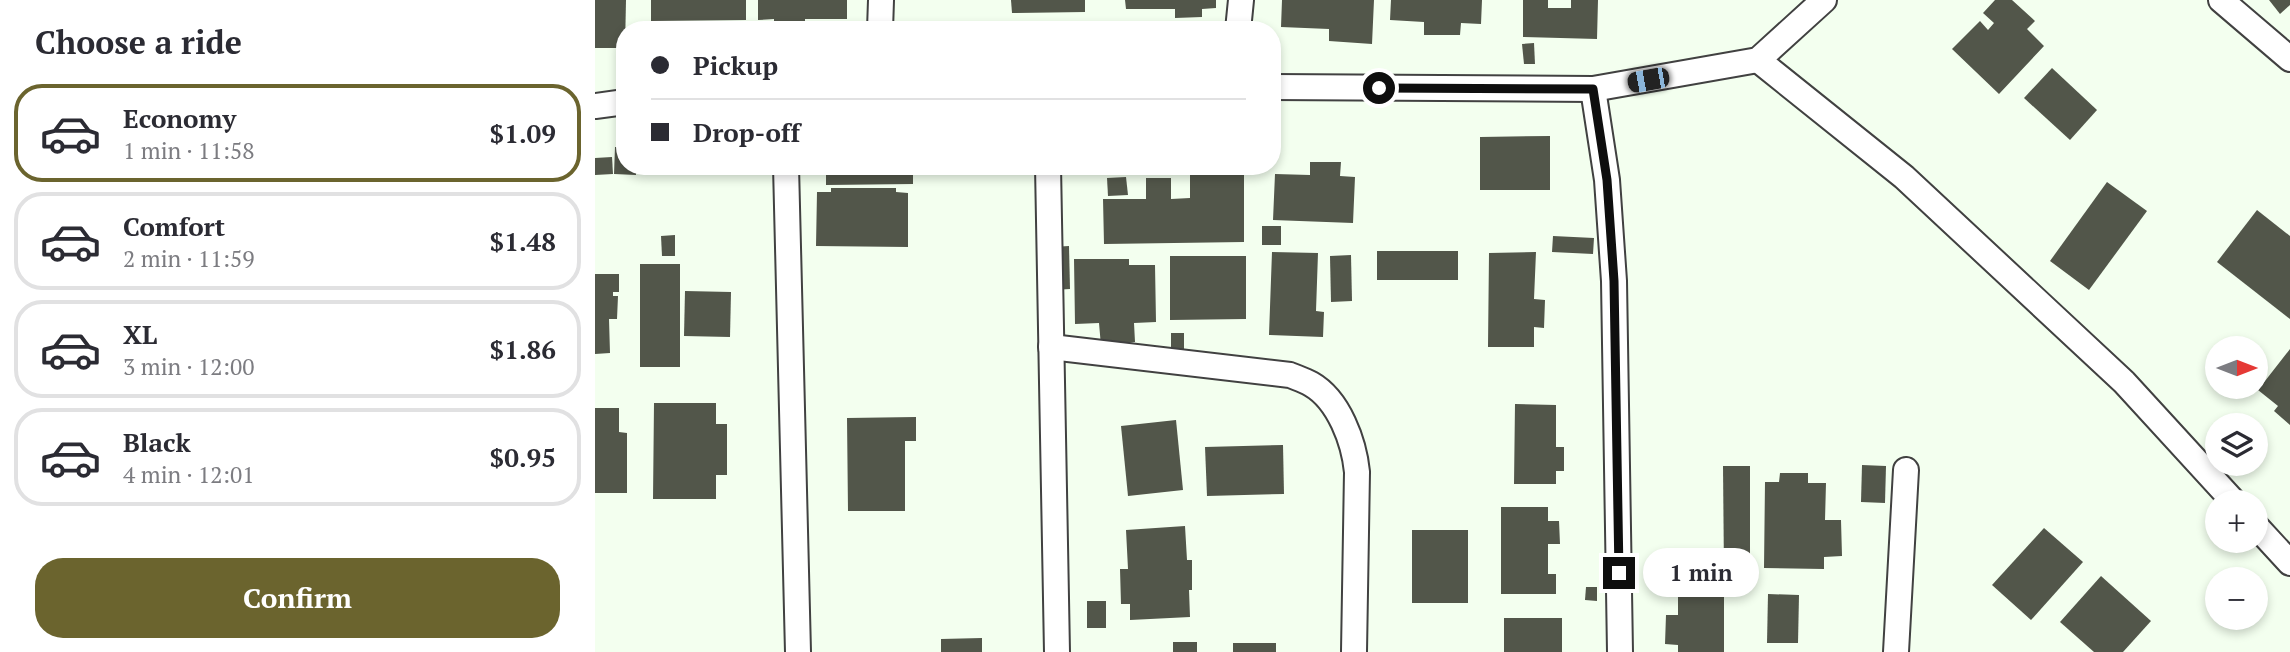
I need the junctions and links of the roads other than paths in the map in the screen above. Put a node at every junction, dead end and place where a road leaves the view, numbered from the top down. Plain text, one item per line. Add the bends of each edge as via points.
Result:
1 (881, 0) edge
2 (1241, 0) edge
3 (1824, 0) edge
4 (2221, 0) edge
5 (880, 21) edge
6 (1239, 21) edge
7 (2290, 59) edge
8 (1758, 60) junction
9 (1281, 87) edge
10 (1593, 89) junction
11 (616, 103) edge
12 (595, 106) edge
13 (786, 175) edge
14 (1048, 175) edge
15 (1051, 347) junction
16 (1906, 470) dead end
17 (2223, 490) edge
18 (2268, 539) edge
19 (2290, 563) edge
20 (798, 652) edge
21 (1057, 652) edge
22 (1354, 652) edge
23 (1621, 652) edge
24 (1895, 652) edge

1 - 5 street
2 - 6 street
3 - 8 street
4 - 7 street
8 - 10 street
8 - 17 street via 1904,177 2124,382
9 - 10 street
10 - 23 street via 1607,180 1614,281
11 - 12 street
13 - 20 street
14 - 15 street
15 - 21 street
15 - 22 street via 1290,375 1313,384 1326,397 1349,433 1355,452
16 - 24 street
18 - 19 street

